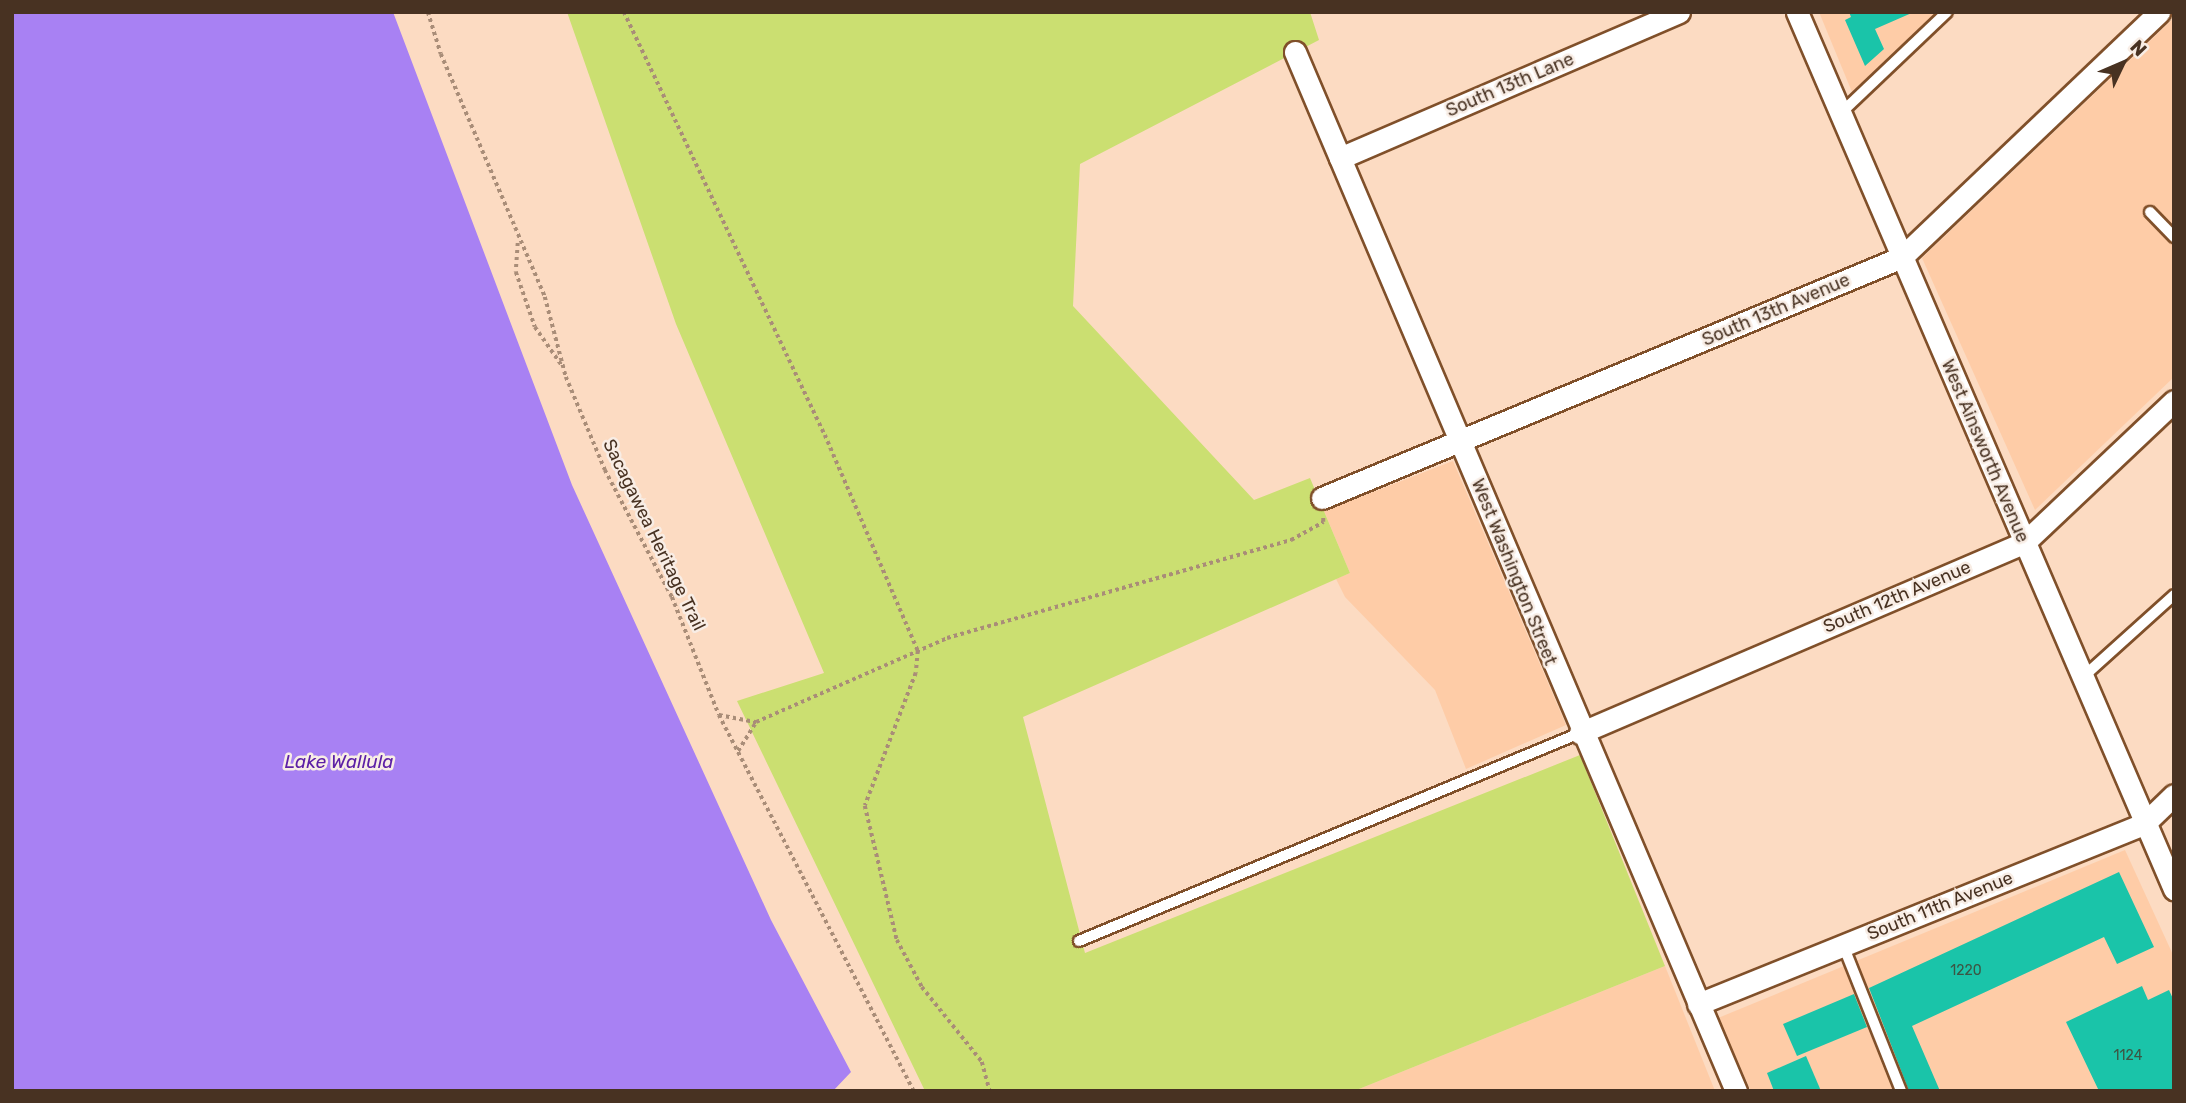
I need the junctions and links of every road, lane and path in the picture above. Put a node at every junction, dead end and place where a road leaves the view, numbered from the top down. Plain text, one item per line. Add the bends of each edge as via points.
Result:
1 (428, 12) edge
2 (624, 12) edge
3 (1679, 12) edge
4 (1797, 12) edge
5 (1947, 12) edge
6 (2159, 12) edge
7 (1295, 52) dead end
8 (1841, 113) junction
9 (1340, 158) junction
10 (2150, 212) dead end
11 (2174, 237) edge
12 (519, 242) junction
13 (1902, 257) junction
14 (563, 368) junction
15 (2174, 401) edge
16 (1460, 441) junction
17 (1322, 498) joint
18 (2025, 542) junction
19 (2174, 595) edge
20 (918, 651) junction
21 (2083, 677) junction
22 (719, 715) junction
23 (756, 722) junction
24 (1580, 733) junction
25 (738, 751) junction
26 (2174, 795) edge
27 (2145, 822) junction
28 (2174, 889) edge
29 (1079, 941) dead end
30 (1843, 945) junction
31 (1699, 1004) junction
32 (914, 1091) edge
33 (990, 1091) edge
34 (1736, 1091) edge
35 (1901, 1091) edge

1 - 12 path, Sacagawea Heritage Trail
2 - 20 path via 825,435
3 - 9 street, South 13th Lane
4 - 8 street, West Ainsworth Avenue
5 - 8 lane
6 - 13 street, South 13th Avenue
7 - 9 street, West Washington Street
8 - 13 street, West Ainsworth Avenue
9 - 16 street, West Washington Street
10 - 11 lane
12 - 14 path, Sacagawea Heritage Trail via 545,297
12 - 14 path via 515,256 522,290 545,345
13 - 16 street, South 13th Avenue
13 - 18 street, West Ainsworth Avenue
14 - 22 path, Sacagawea Heritage Trail via 605,470 672,597
15 - 18 street, South 12th Avenue
16 - 17 street, South 13th Avenue
16 - 24 street, West Washington Street
17 - 20 path via 1323,522 1291,540 947,638
18 - 21 street, West Ainsworth Avenue
18 - 24 street, South 12th Avenue
19 - 21 lane
20 - 23 path
20 - 33 path via 916,673 865,806 897,940 922,987 982,1062
21 - 27 street, West Ainsworth Avenue
22 - 23 path
22 - 25 path, Sacagawea Heritage Trail
23 - 25 path
24 - 29 lane
24 - 31 street, West Washington Street
25 - 32 path, Sacagawea Heritage Trail
26 - 27 street, South 11th Avenue
27 - 28 street, West Ainsworth Avenue
27 - 30 street, South 11th Avenue
30 - 31 street, South 11th Avenue
30 - 35 lane
31 - 34 street, West Washington Street

